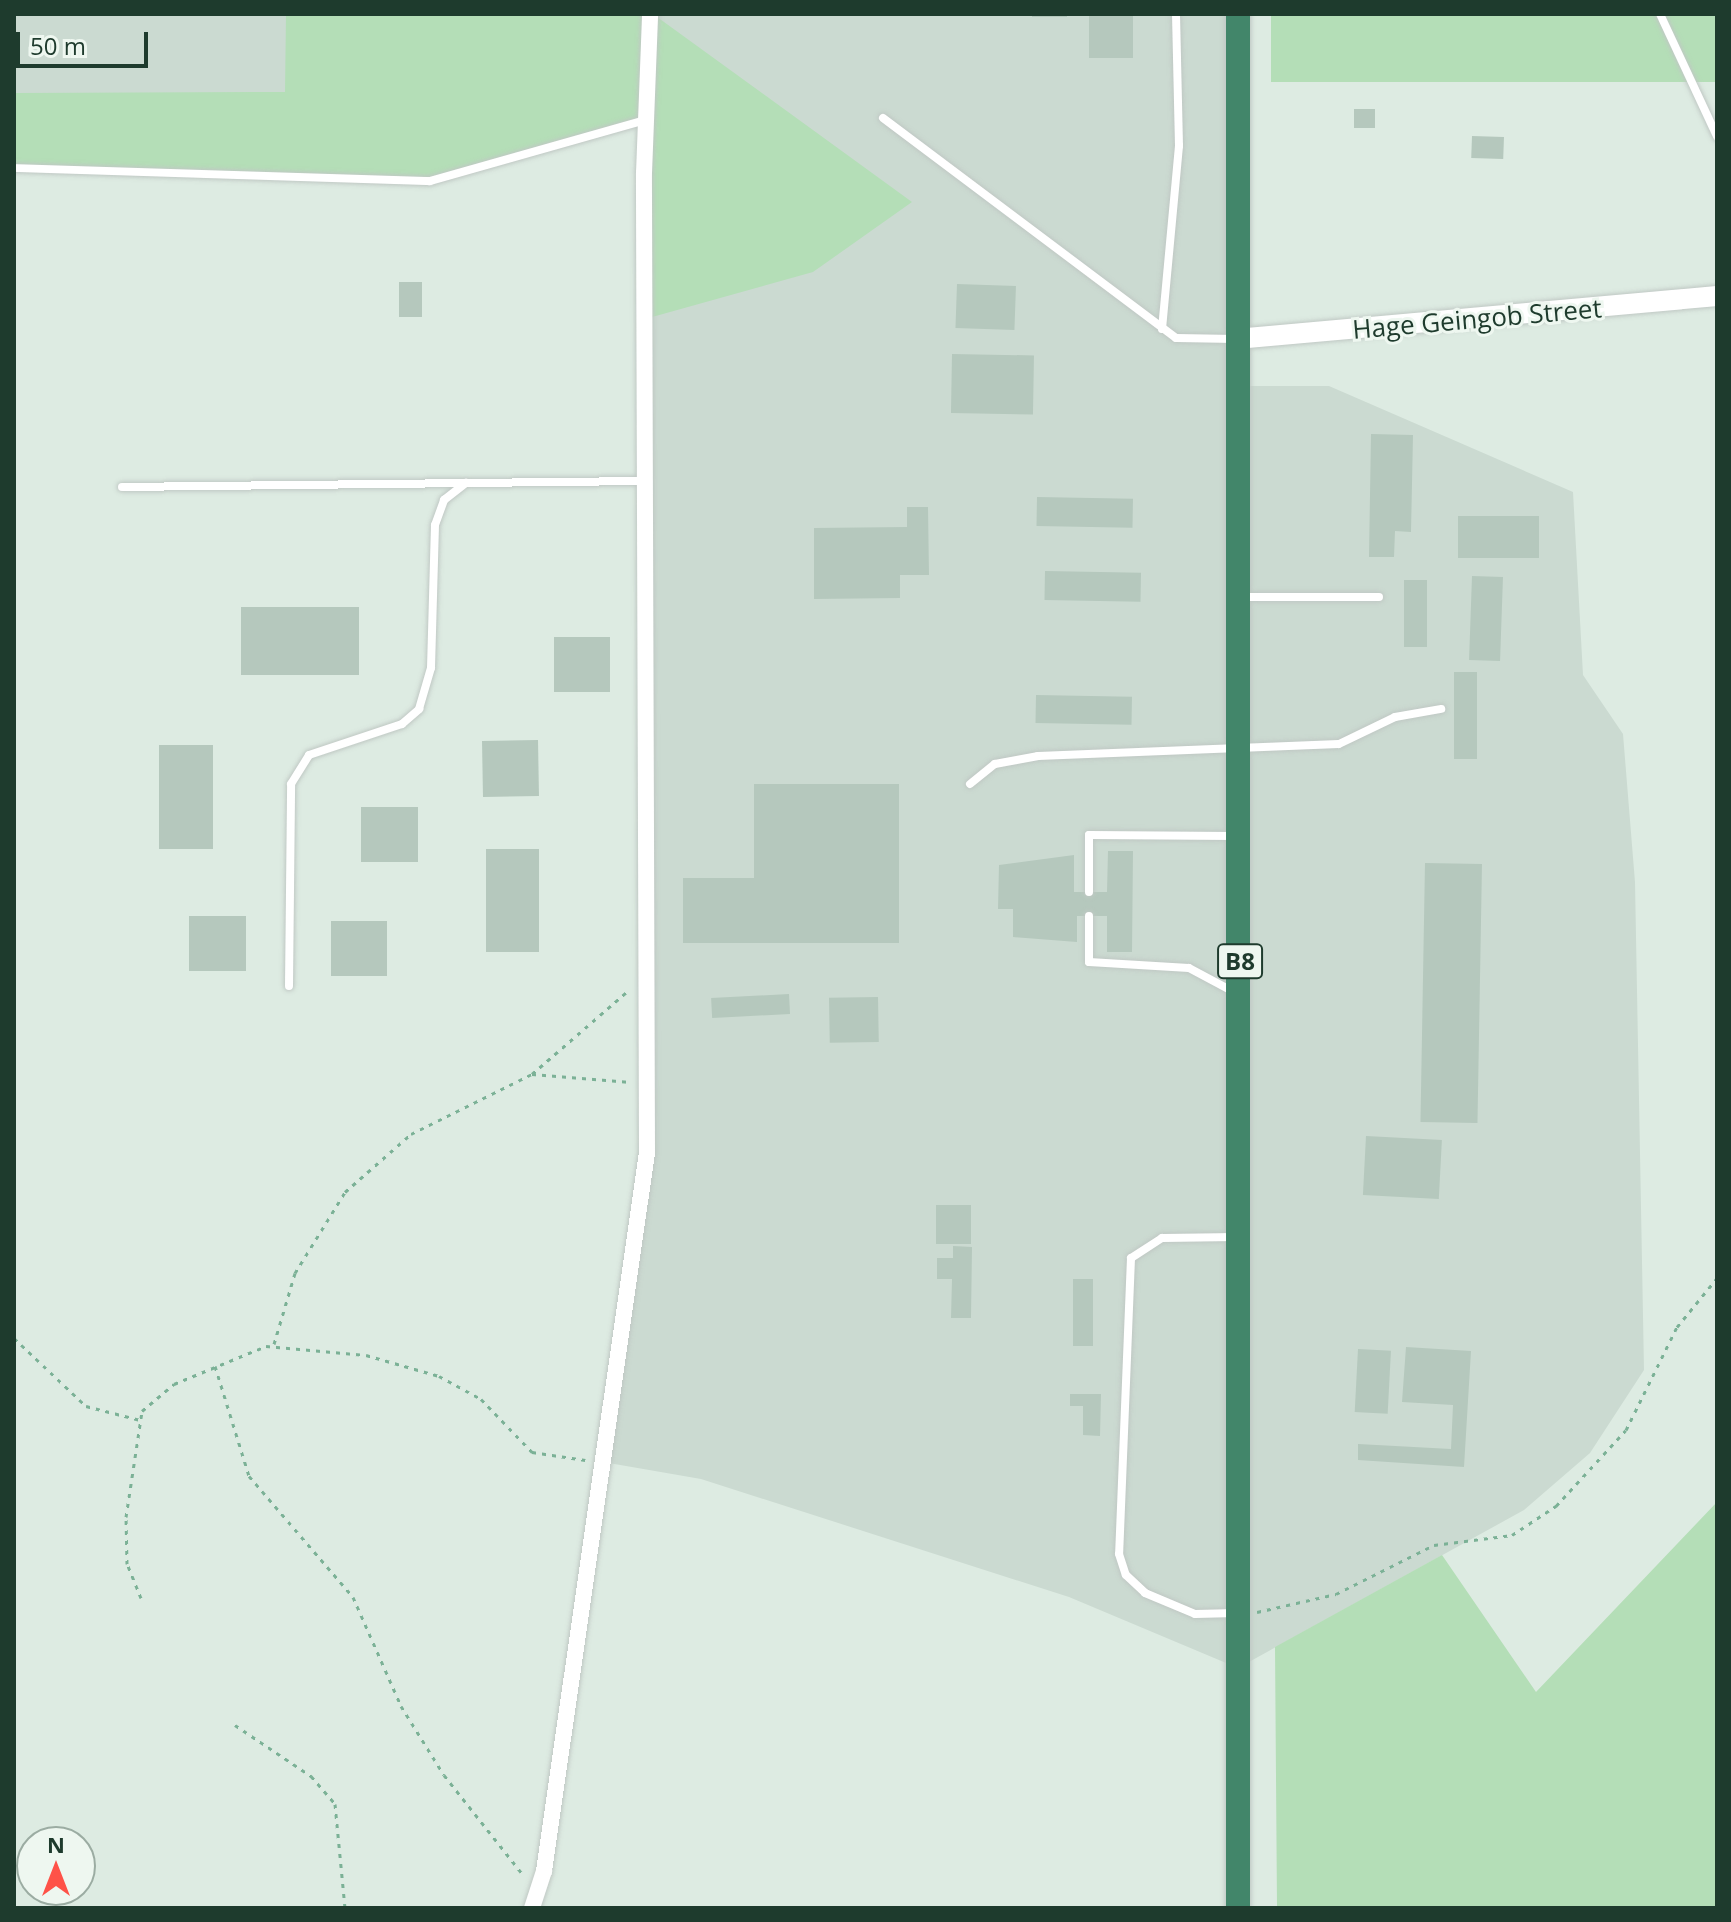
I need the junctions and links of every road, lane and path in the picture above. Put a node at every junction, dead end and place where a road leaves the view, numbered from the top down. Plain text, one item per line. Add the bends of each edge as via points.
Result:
1 (650, 14) edge
2 (1176, 14) edge
3 (1238, 14) edge
4 (1660, 14) edge
5 (883, 118) dead end
6 (646, 120) junction
7 (1717, 136) edge
8 (14, 168) edge
9 (1717, 296) edge
10 (1162, 329) junction
11 (1236, 339) junction
12 (645, 481) junction
13 (466, 483) junction
14 (122, 487) dead end
15 (1237, 597) junction
16 (1379, 597) dead end
17 (1441, 709) dead end
18 (1237, 750) junction
19 (970, 784) dead end
20 (1237, 836) junction
21 (1089, 892) dead end
22 (1089, 916) dead end
23 (647, 974) junction
24 (289, 986) dead end
25 (1241, 997) junction
26 (532, 1074) junction
27 (647, 1083) junction
28 (1242, 1237) junction
29 (1717, 1278) edge
30 (14, 1338) edge
31 (274, 1346) junction
32 (215, 1366) junction
33 (140, 1420) junction
34 (603, 1462) junction
35 (141, 1598) dead end
36 (1238, 1613) junction
37 (235, 1725) dead end
38 (535, 1900) edge
39 (345, 1908) edge
40 (1238, 1908) edge

1 - 6 street
2 - 10 lane via 1179,146
3 - 11 highway, B8
4 - 7 lane
5 - 10 lane
6 - 8 lane via 430,181
6 - 12 street
9 - 11 street, Hage Geingob Street
10 - 11 lane via 1176,338
11 - 15 highway, B8
12 - 13 lane
12 - 23 street
13 - 14 lane
13 - 24 lane via 444,500 435,525 431,668 419,709 402,724 309,755 291,784
15 - 16 lane
15 - 18 highway, B8
17 - 18 lane via 1395,717 1339,744
18 - 19 lane via 1038,756 995,764
18 - 20 highway, B8
20 - 21 lane via 1089,835
20 - 25 highway, B8
22 - 25 lane via 1089,962 1189,968
23 - 26 path
23 - 27 street
25 - 28 highway, B8
26 - 27 path
26 - 31 path via 411,1134 345,1192 295,1273
27 - 34 street via 647,1153
28 - 36 highway, B8
28 - 36 lane via 1162,1238 1131,1258 1119,1554 1126,1575 1145,1593 1195,1614
29 - 36 path via 1677,1327 1626,1430 1556,1506 1512,1535 1434,1545 1336,1594
30 - 33 path via 86,1406
31 - 32 path
31 - 34 path via 366,1355 439,1376 481,1399 532,1452
32 - 33 path via 174,1384
32 - 38 path via 249,1476 353,1597 401,1706
33 - 35 path via 126,1517 127,1564
34 - 38 street
36 - 40 highway, B8
37 - 39 path via 311,1776 335,1804

